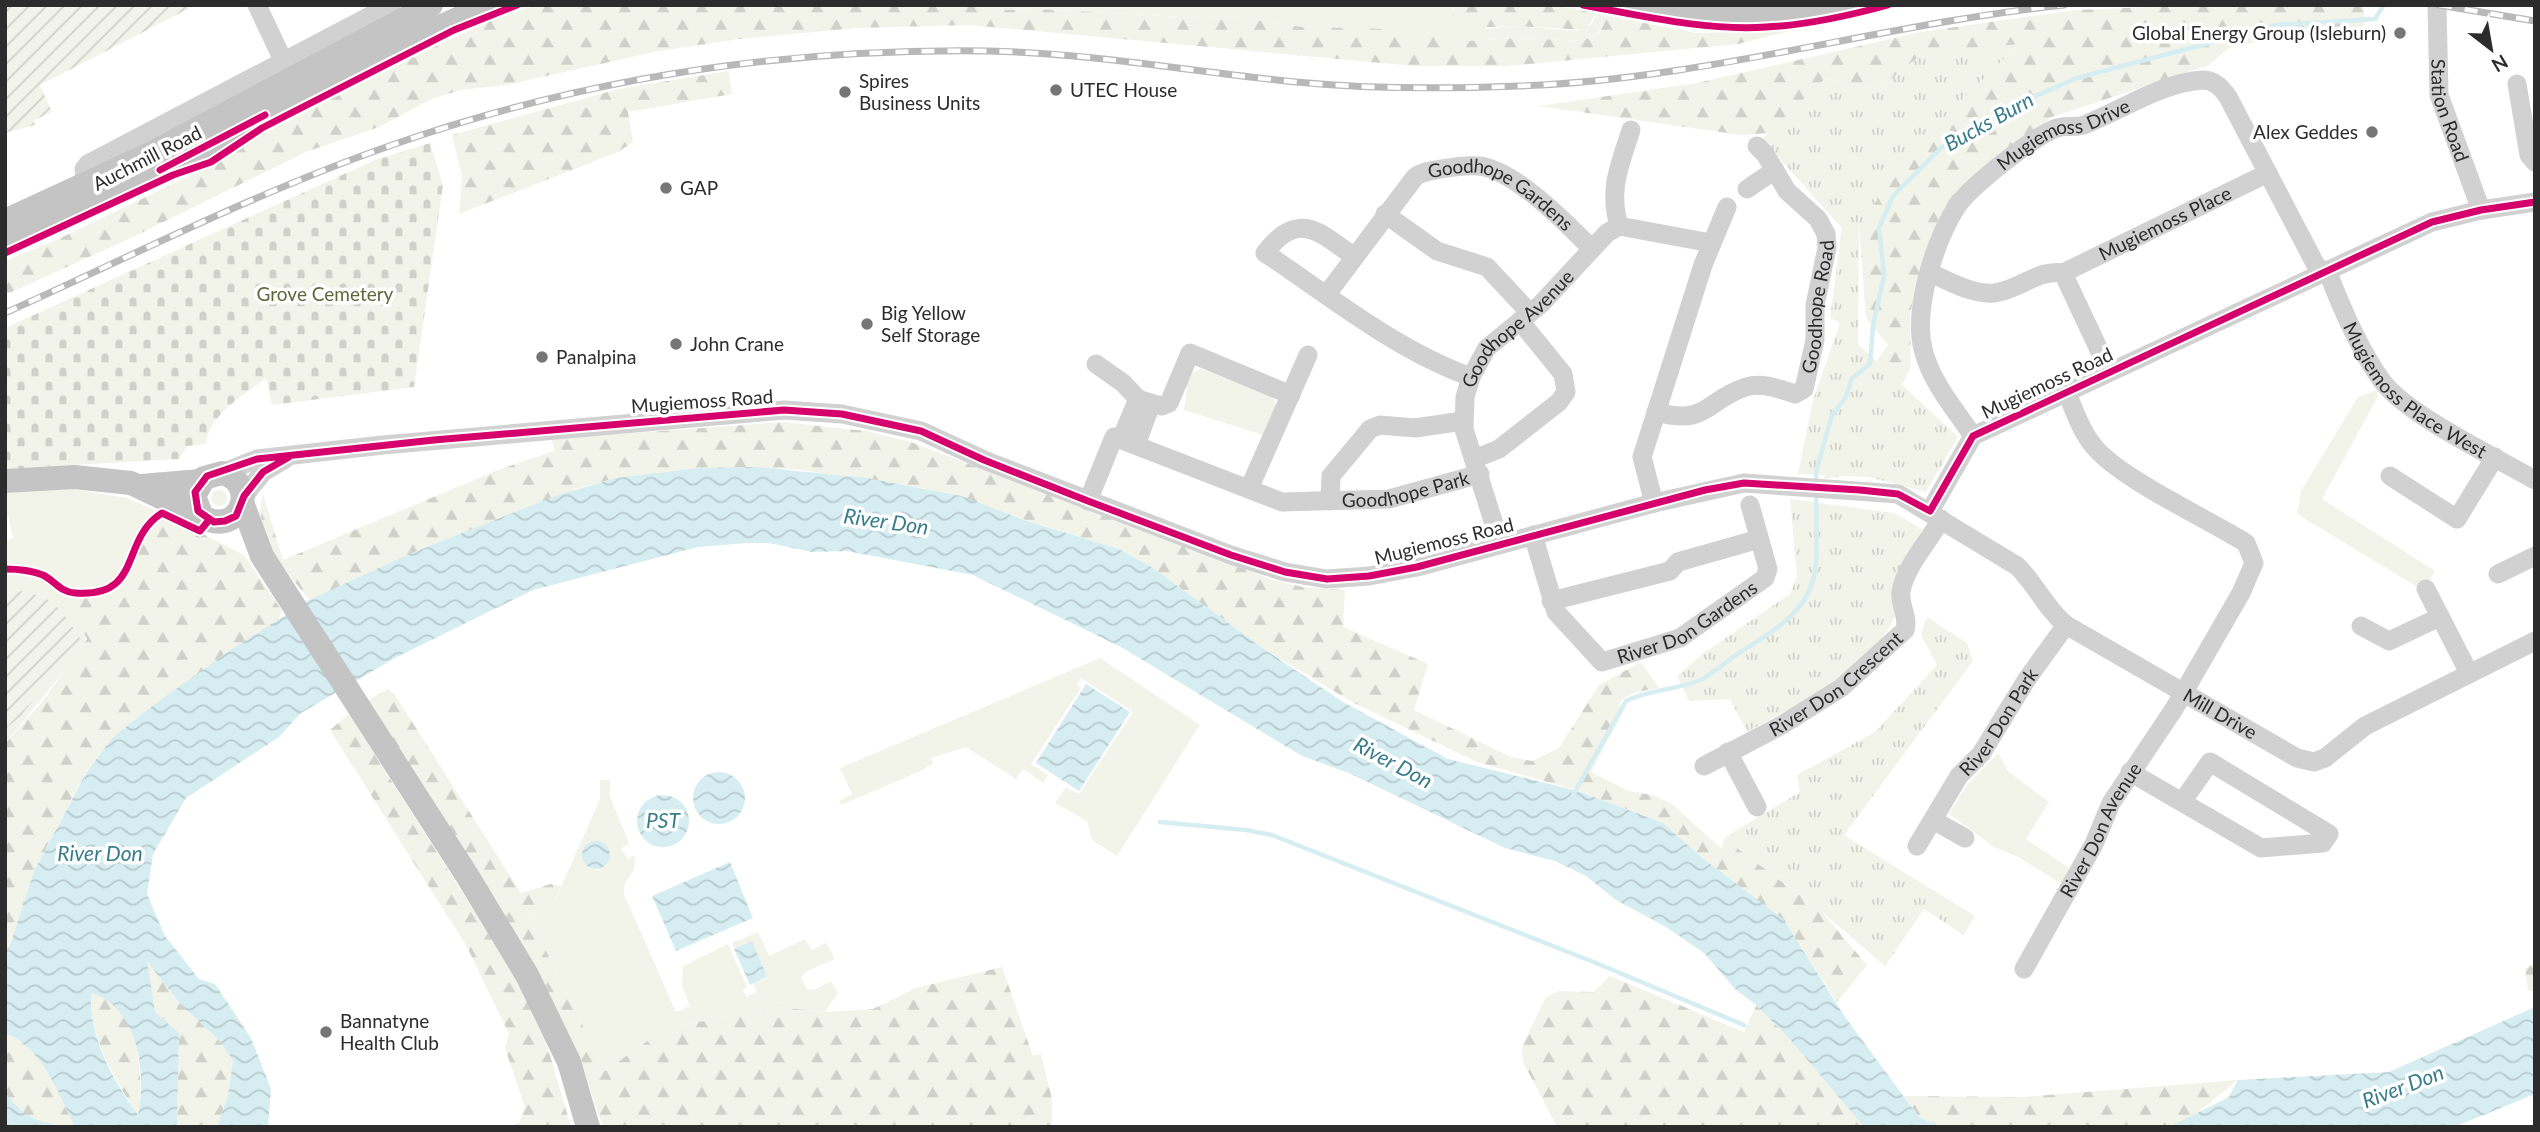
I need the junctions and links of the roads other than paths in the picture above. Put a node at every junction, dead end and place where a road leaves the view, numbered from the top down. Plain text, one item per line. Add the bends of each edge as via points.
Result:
1 (257, 5) edge
2 (391, 5) edge
3 (431, 5) edge
4 (488, 5) edge
5 (1635, 5) edge
6 (1854, 5) edge
7 (2437, 5) edge
8 (292, 79) junction
9 (2517, 84) dead end
10 (1631, 130) dead end
11 (1757, 146) dead end
12 (2535, 162) edge
13 (1774, 170) junction
14 (2267, 173) junction
15 (1747, 189) dead end
16 (2535, 202) edge
17 (1727, 208) dead end
18 (2481, 210) junction
19 (1385, 214) junction
20 (5, 221) edge
21 (1619, 226) junction
22 (5, 242) edge
23 (1711, 243) junction
24 (1592, 249) junction
25 (1353, 256) junction
26 (2323, 272) junction
27 (1930, 273) junction
28 (2063, 273) junction
29 (1327, 294) junction
30 (1525, 317) junction
31 (1308, 355) dead end
32 (1096, 364) dead end
33 (2109, 371) junction
34 (1471, 377) junction
35 (2066, 391) junction
36 (1291, 395) junction
37 (1145, 402) junction
38 (1656, 412) junction
39 (1462, 421) junction
40 (1973, 436) junction
41 (1128, 442) junction
42 (289, 457) junction
43 (2495, 457) junction
44 (1477, 466) junction
45 (2529, 471) edge
46 (2390, 476) dead end
47 (211, 477) junction
48 (5, 481) edge
49 (141, 486) junction
50 (1249, 489) junction
51 (243, 501) junction
52 (1088, 501) junction
53 (1330, 501) junction
54 (1654, 503) junction
55 (1750, 505) dead end
56 (1935, 515) junction
57 (210, 518) junction
58 (1533, 535) junction
59 (1759, 539) junction
60 (1500, 543) junction
61 (2535, 556) edge
62 (266, 562) junction
63 (2498, 575) dead end
64 (2426, 589) dead end
65 (1551, 601) junction
66 (2440, 617) junction
67 (2066, 625) junction
68 (2361, 626) dead end
69 (2535, 641) edge
70 (2469, 673) junction
71 (2181, 693) junction
72 (1728, 752) junction
73 (1704, 766) dead end
74 (2130, 772) junction
75 (2182, 803) junction
76 (1757, 807) dead end
77 (1933, 820) junction
78 (1965, 838) dead end
79 (1917, 846) dead end
80 (2024, 969) dead end
81 (588, 1127) edge

1 - 8 street
2 - 8 street, Auchmill Road
3 - 8 main road, Auchmill Road
4 - 8 main road, Auchmill Road
5 - 6 main road via 1706,17 1757,19
7 - 18 street, Station Road via 2439,95
8 - 20 main road, Auchmill Road via 86,185
8 - 22 main road, Auchmill Road via 121,191
9 - 12 street via 2529,155
10 - 21 street via 1612,199
11 - 13 street, Goodhope Road
13 - 15 street
13 - 38 street, Goodhope Road via 1787,191 1822,224 1826,239 1815,306 1815,340 1804,390 1795,394 1779,388 1746,387 1697,416
14 - 26 street, Mugiemoss Drive
14 - 27 street, Mugiemoss Drive via 2223,90 2206,80 2171,89 2122,105 2080,127 2059,127 2024,147 1959,204
14 - 28 street, Mugiemoss Place
16 - 18 street, Mugiemoss Road
17 - 23 street
18 - 26 street, Mugiemoss Road via 2432,222
19 - 24 street, Goodhope Gardens via 1419,174 1478,166 1542,200
19 - 25 street, Goodhope Gardens
19 - 30 street via 1434,250 1488,267
21 - 23 street
21 - 24 street, Goodhope Avenue
23 - 38 street
24 - 30 street, Goodhope Avenue
25 - 29 street, Goodhope Gardens
25 - 29 street via 1310,228 1281,234 1265,253
26 - 33 street, Mugiemoss Road
26 - 43 street, Mugiemoss Place West via 2383,382 2404,404
27 - 28 street, Mugiemoss Place via 1992,293 2048,271
27 - 40 street, Mugiemoss Drive via 1920,312 1923,348 1936,382
28 - 33 street
29 - 34 street via 1434,364
30 - 34 street, Goodhope Avenue via 1486,348
30 - 44 street, Goodhope Park via 1563,374 1566,392
31 - 36 street
32 - 37 street
33 - 35 street, Mugiemoss Road
34 - 39 street, Goodhope Avenue
35 - 40 street, Mugiemoss Road
35 - 71 street, River Don Avenue via 2089,440 2101,454 2246,543 2253,553 2254,568
36 - 37 street via 1190,353 1169,403
36 - 50 street
37 - 41 street
38 - 54 street via 1642,457
39 - 44 street, Goodhope Avenue
39 - 53 street, Goodhope Park via 1370,429 1331,476
40 - 56 street, Mugiemoss Road
41 - 50 street, Goodhope Park
41 - 52 street via 1114,437
42 - 47 street, Mugiemoss Road via 257,459
42 - 51 street, Mugiemoss Road via 263,472
42 - 52 street, Mugiemoss Road via 784,410 842,414 921,431
43 - 45 street, Mugiemoss Place West
43 - 46 street via 2457,519
44 - 53 street, Goodhope Park via 1389,499
44 - 60 street, Goodhope Avenue
47 - 49 main road
47 - 51 main road via 237,481
47 - 57 main road via 194,496
48 - 49 main road via 74,477
49 - 57 main road
50 - 53 street, Goodhope Park via 1282,502
51 - 57 main road via 231,519
51 - 62 main road
52 - 60 street, Mugiemoss Road via 1231,555 1327,579 1384,574
54 - 56 street, Mugiemoss Road via 1744,483 1898,494
54 - 58 street, Mugiemoss Road
55 - 59 street, River Don Gardens
56 - 67 street, Mill Drive via 2017,566
56 - 72 street, River Don Crescent via 1903,584 1900,596 1905,630 1841,688
57 - 62 main road
58 - 60 street, Mugiemoss Road
58 - 65 street, River Don Gardens
59 - 65 street via 1678,562 1670,571
59 - 65 street, River Don Gardens via 1768,569 1765,578 1681,638 1602,662
61 - 63 street
62 - 81 main road via 527,975 569,1062
64 - 66 street
66 - 68 street via 2389,641
66 - 70 street
67 - 71 street, Mill Drive
67 - 77 street, River Don Park
69 - 70 street, Mill Drive
70 - 71 street, Mill Drive via 2365,726 2314,762 2297,758
71 - 74 street, River Don Avenue
72 - 73 street, River Don Crescent
72 - 76 street
74 - 75 street
74 - 80 street, River Don Avenue
75 - 75 street via 2261,848 2323,842 2329,834 2210,762
77 - 78 street
77 - 79 street, River Don Park

